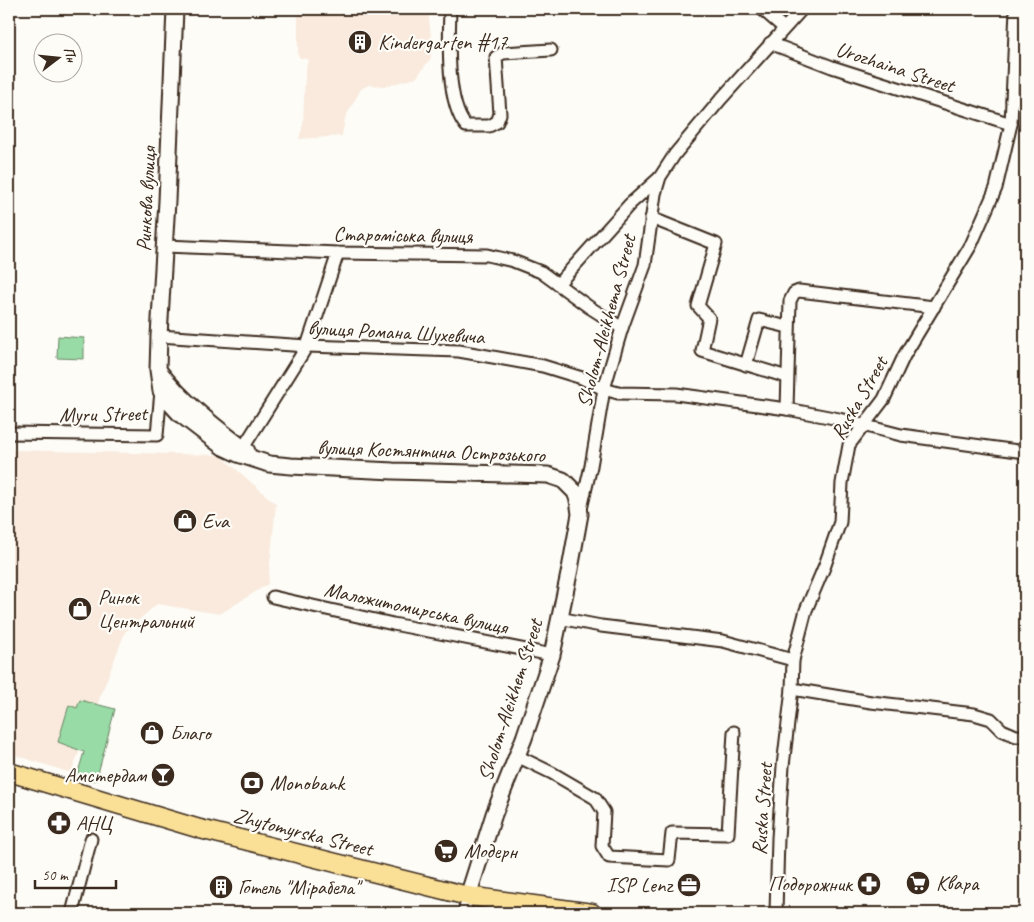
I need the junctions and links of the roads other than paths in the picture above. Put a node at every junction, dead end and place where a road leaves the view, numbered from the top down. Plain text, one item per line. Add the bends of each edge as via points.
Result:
1 (165, 9) edge
2 (175, 9) edge
3 (450, 9) edge
4 (762, 9) edge
5 (802, 9) edge
6 (1016, 9) edge
7 (784, 28) junction
8 (174, 29) junction
9 (770, 43) junction
10 (551, 50) dead end
11 (1025, 96) edge
12 (1012, 100) junction
13 (1011, 124) junction
14 (660, 177) junction
15 (651, 218) junction
16 (164, 246) junction
17 (338, 253) junction
18 (558, 284) junction
19 (934, 308) junction
20 (788, 326) junction
21 (622, 328) junction
22 (159, 336) junction
23 (307, 346) junction
24 (746, 365) junction
25 (158, 370) junction
26 (788, 377) junction
27 (604, 389) junction
28 (161, 391) junction
29 (788, 409) junction
30 (864, 425) junction
31 (9, 433) edge
32 (242, 448) junction
33 (1025, 452) edge
34 (259, 460) junction
35 (580, 514) junction
36 (273, 597) dead end
37 (560, 618) junction
38 (552, 655) junction
39 (793, 660) junction
40 (792, 689) junction
41 (734, 732) dead end
42 (1025, 736) edge
43 (517, 756) junction
44 (9, 772) edge
45 (91, 839) dead end
46 (466, 905) edge
47 (72, 913) edge
48 (592, 913) edge
49 (776, 913) edge

1 - 8 main road
2 - 8 main road, Ринкова вулиця
3 - 10 street via 450,67 456,111 466,126 489,126 497,122 500,114 496,57 503,53
4 - 7 street
5 - 7 street, Sholom-Aleikhema Street
6 - 12 street, Ruska Street
7 - 9 street, Sholom-Aleikhema Street
8 - 16 main road, Ринкова вулиця
9 - 13 street, Urozhaina Street via 832,67
9 - 14 street, Sholom-Aleikhema Street via 675,154
11 - 12 street
12 - 13 street, Ruska Street
13 - 19 street, Ruska Street via 996,188 971,245
14 - 15 street, Sholom-Aleikhema Street
14 - 18 street via 630,204
15 - 21 street, Sholom-Aleikhema Street via 645,265
15 - 24 street via 716,244 698,306 709,318 702,351
16 - 17 street, Староміська вулиця
16 - 22 main road, Ринкова вулиця
17 - 18 street, Староміська вулиця via 486,255 541,272
17 - 23 street
18 - 21 street, Староміська вулиця
19 - 20 street via 799,290 790,301
19 - 30 street, Ruska Street via 904,356 884,399
20 - 24 street via 759,320
20 - 26 street
21 - 27 street, Sholom-Aleikhema Street
22 - 23 street, вулиця Романа Шухевича
22 - 25 main road, Ринкова вулиця
23 - 27 street, вулиця Романа Шухевича via 459,351 543,366 582,378
23 - 32 street
24 - 26 street
25 - 28 main road, Ринкова вулиця
25 - 32 main road via 190,405
26 - 29 street
27 - 29 street, вулиця Романа Шухевича via 618,393 676,394
27 - 35 street, Sholom-Aleikhema Street
28 - 31 street, Myru Street via 157,434
28 - 34 main road, вулиця Костянтина Острозького via 180,414 212,439 238,454
29 - 30 street, вулиця Романа Шухевича
30 - 33 street, вулиця Романа Шухевича via 900,435
30 - 39 street, Ruska Street via 849,445 842,483 840,522 806,610
32 - 34 main road
34 - 35 main road, вулиця Костянтина Острозького via 291,466 548,476 562,480 575,492
35 - 37 main road, Sholom-Aleikhem Street
36 - 38 street, Маложитомирська вулиця
37 - 38 main road, Sholom-Aleikhem Street
37 - 39 street via 723,641
38 - 43 main road, Sholom-Aleikhem Street
39 - 40 street, Ruska Street
40 - 42 street via 974,714 991,719 1002,730
40 - 49 street, Ruska Street via 783,766
41 - 43 street via 728,834 672,833 669,860 609,857 602,846 604,812 595,798
43 - 46 main road, Sholom-Aleikhem Street via 494,814
44 - 46 main road, Zhytomyrska Street
45 - 47 street
46 - 48 main road, Zhytomyrska Street

